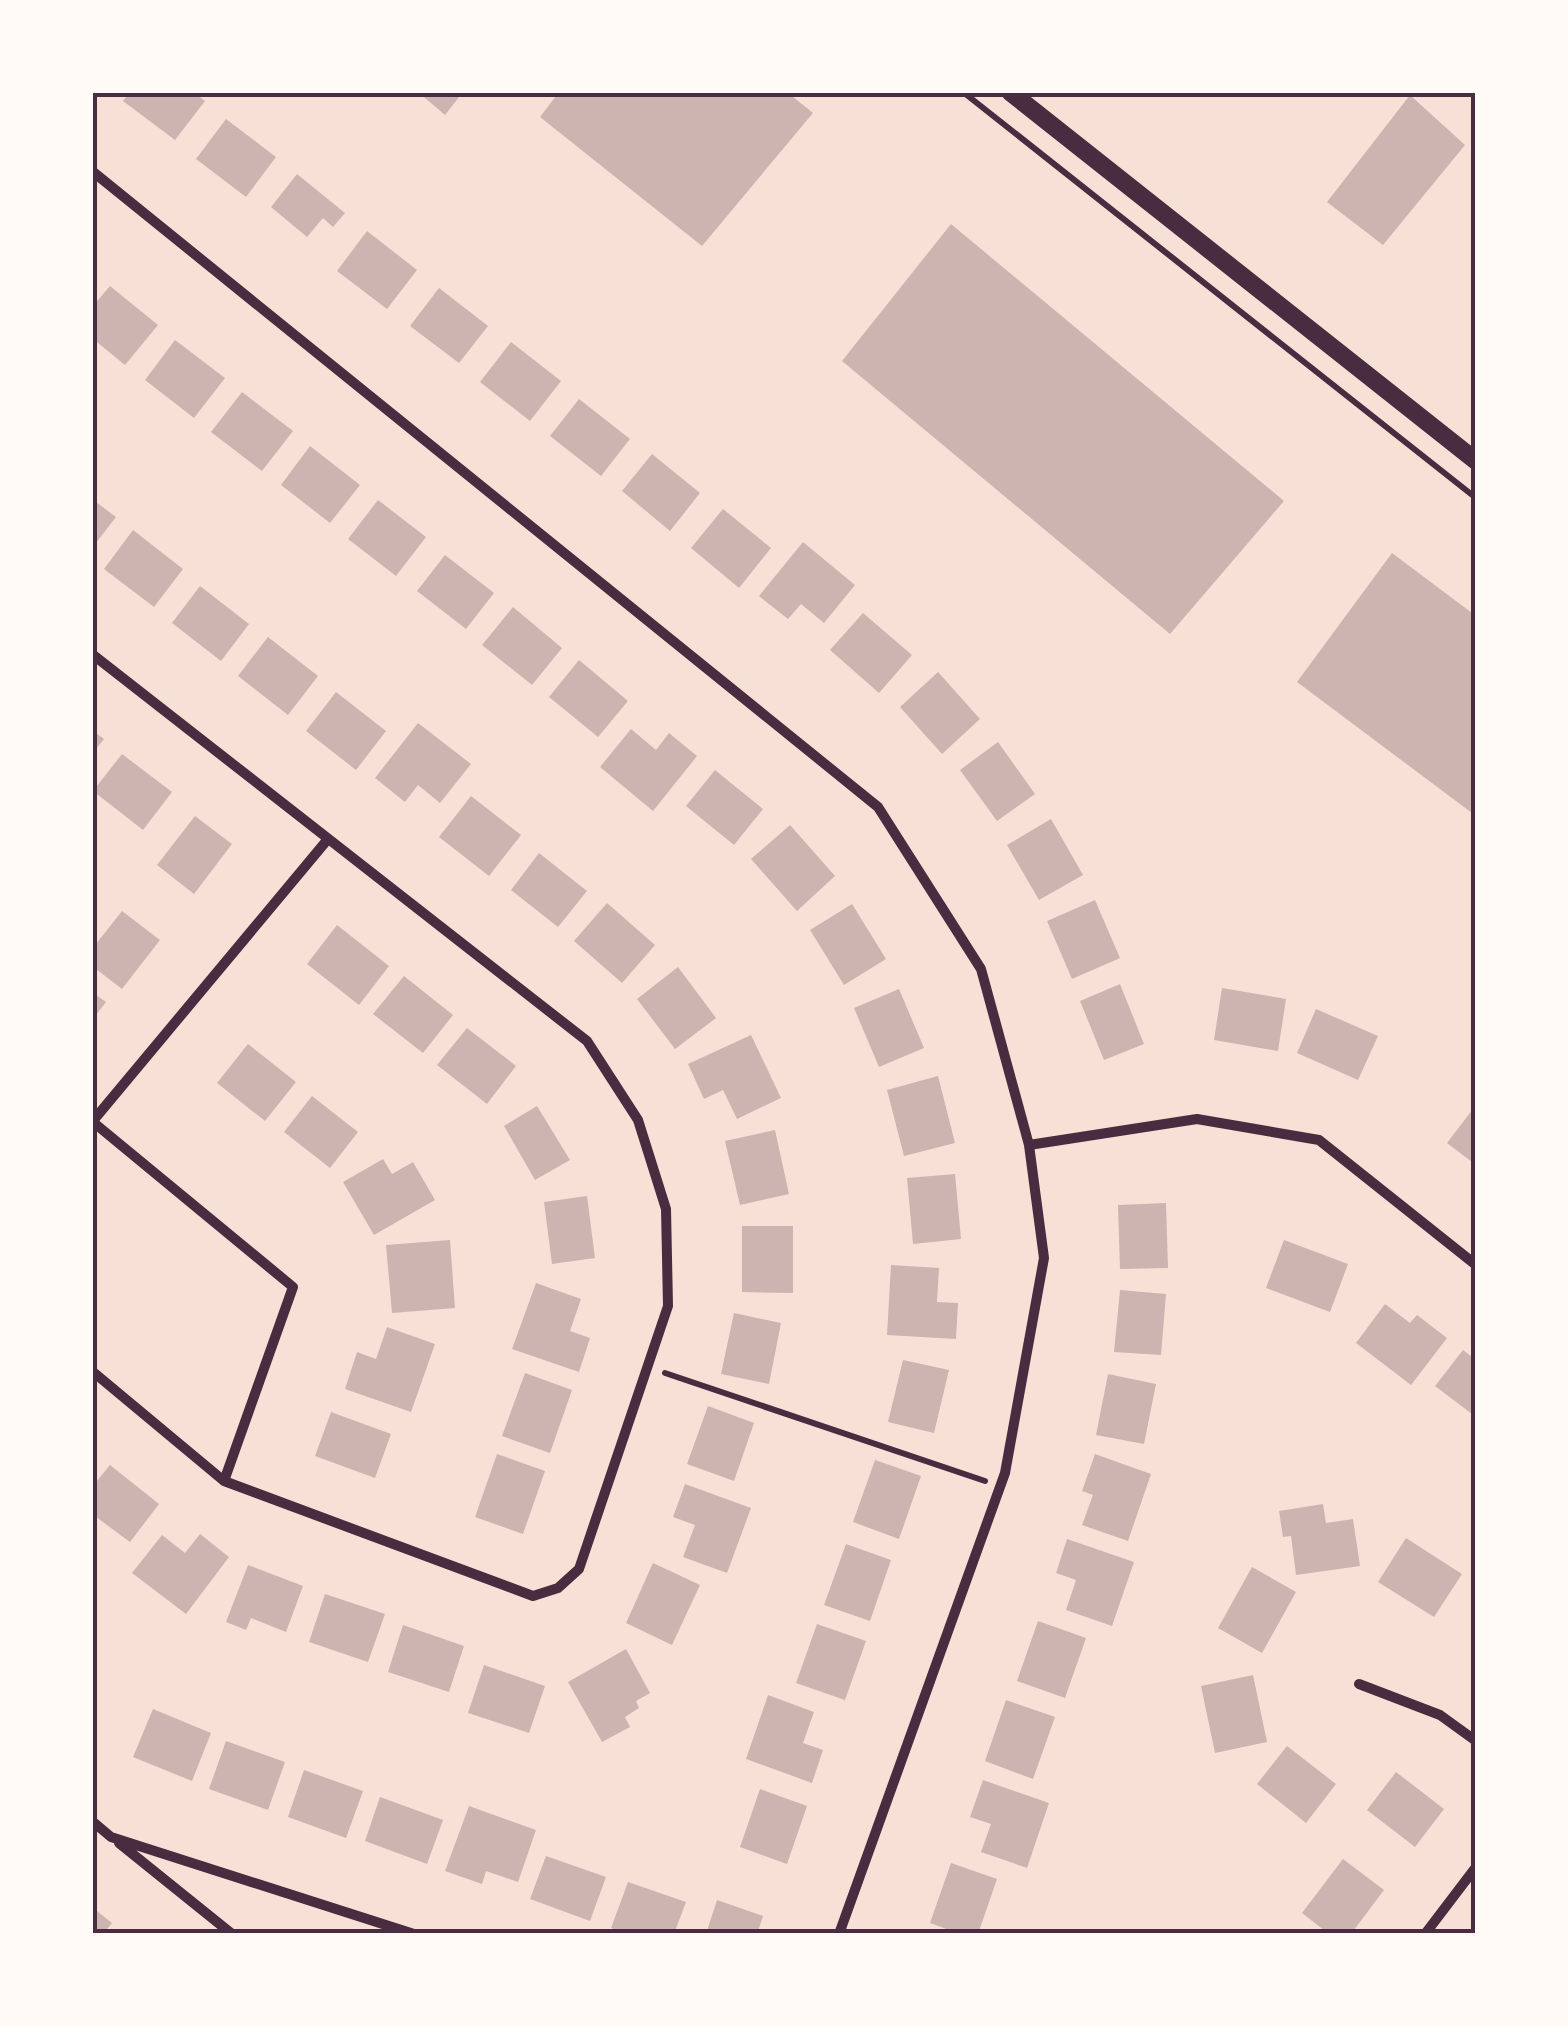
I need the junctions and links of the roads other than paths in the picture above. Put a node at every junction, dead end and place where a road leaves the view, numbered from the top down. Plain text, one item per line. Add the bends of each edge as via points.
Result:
1 (1010, 92) edge
2 (92, 171) edge
3 (1476, 461) edge
4 (92, 654) edge
5 (328, 839) junction
6 (93, 1122) edge
7 (1029, 1146) junction
8 (1476, 1265) edge
9 (92, 1371) edge
10 (224, 1480) junction
11 (1358, 1684) dead end
12 (1476, 1741) edge
13 (92, 1822) edge
14 (112, 1837) junction
15 (1476, 1867) edge
16 (232, 1934) edge
17 (414, 1934) edge
18 (839, 1934) edge
19 (1424, 1934) edge

1 - 3 street
2 - 7 street via 878,806 981,969
4 - 5 street
5 - 6 street
5 - 10 street via 587,1042 638,1120 666,1209 668,1306 579,1569 558,1588 533,1596
6 - 10 street via 293,1286
7 - 8 street via 1197,1120 1319,1140
7 - 18 street via 1044,1258 1006,1473
9 - 10 street
11 - 12 street via 1440,1716
13 - 14 street
14 - 16 street
14 - 17 street
15 - 19 street

